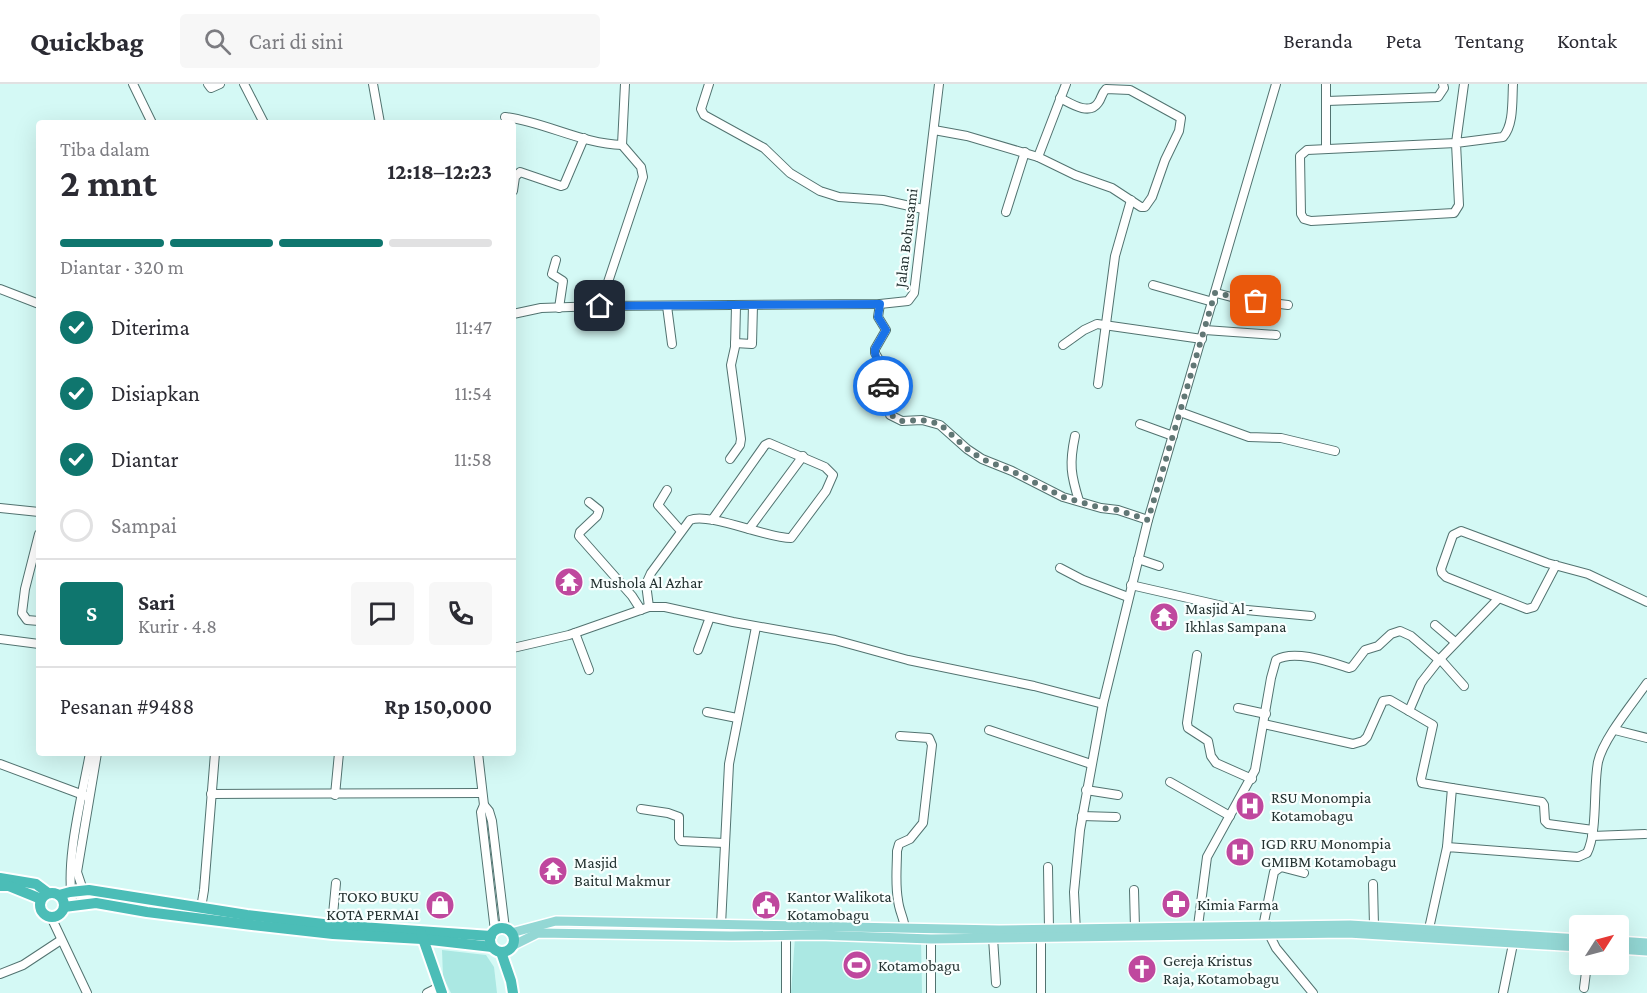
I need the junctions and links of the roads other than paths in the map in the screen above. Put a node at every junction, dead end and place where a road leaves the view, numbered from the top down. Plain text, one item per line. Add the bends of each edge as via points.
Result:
1 (133, 84) edge
2 (208, 84) edge
3 (220, 84) edge
4 (244, 84) edge
5 (374, 84) edge
6 (625, 84) edge
7 (709, 84) edge
8 (939, 84) edge
9 (1066, 84) edge
10 (1276, 84) edge
11 (1326, 84) edge
12 (1443, 84) edge
13 (1464, 84) edge
14 (1513, 84) edge
15 (1060, 99) junction
16 (1327, 101) junction
17 (505, 117) dead end
18 (151, 120) edge
19 (262, 120) edge
20 (380, 120) edge
21 (934, 130) junction
22 (584, 138) junction
23 (1456, 143) junction
24 (622, 145) junction
25 (1326, 149) junction
26 (1025, 152) junction
27 (1038, 157) junction
28 (516, 176) edge
29 (1131, 200) junction
30 (923, 209) junction
31 (1006, 212) dead end
32 (556, 260) dead end
33 (1153, 285) dead end
34 (0, 289) edge
35 (1215, 293) junction
36 (1213, 302) junction
37 (36, 303) edge
38 (880, 304) junction
39 (753, 305) junction
40 (1288, 305) dead end
41 (600, 306) junction
42 (667, 306) junction
43 (736, 306) junction
44 (559, 308) junction
45 (516, 313) edge
46 (1107, 324) junction
47 (1205, 330) junction
48 (1276, 335) dead end
49 (1202, 339) junction
50 (735, 343) junction
51 (672, 344) dead end
52 (1063, 345) dead end
53 (1098, 384) dead end
54 (1180, 412) junction
55 (1140, 424) dead end
56 (1075, 436) dead end
57 (1173, 436) junction
58 (1335, 451) dead end
59 (803, 456) junction
60 (730, 459) dead end
61 (667, 490) dead end
62 (1079, 501) junction
63 (589, 502) dead end
64 (0, 508) edge
65 (36, 512) edge
66 (712, 520) junction
67 (1148, 520) junction
68 (749, 529) junction
69 (681, 531) junction
70 (36, 546) edge
71 (1138, 559) junction
72 (1556, 565) junction
73 (1159, 566) dead end
74 (1060, 568) dead end
75 (1131, 585) junction
76 (1128, 597) junction
77 (1498, 599) junction
78 (1647, 602) edge
79 (645, 609) junction
80 (1311, 616) dead end
81 (710, 617) junction
82 (36, 621) edge
83 (1435, 625) dead end
84 (756, 627) junction
85 (575, 633) junction
86 (0, 639) edge
87 (1455, 642) junction
88 (36, 644) edge
89 (516, 648) edge
90 (699, 650) dead end
91 (1197, 655) dead end
92 (1439, 660) junction
93 (589, 670) dead end
94 (1647, 683) edge
95 (1464, 687) dead end
96 (1103, 704) junction
97 (1238, 708) dead end
98 (1409, 711) junction
99 (707, 712) dead end
100 (1266, 714) junction
101 (737, 718) junction
102 (1264, 724) junction
103 (989, 730) dead end
104 (1615, 730) junction
105 (900, 736) dead end
106 (1647, 738) edge
107 (90, 756) edge
108 (96, 756) edge
109 (215, 756) edge
110 (339, 756) edge
111 (478, 756) edge
112 (0, 764) edge
113 (1091, 764) junction
114 (1252, 779) junction
115 (1170, 782) dead end
116 (1452, 788) junction
117 (1086, 790) junction
118 (482, 793) junction
119 (211, 794) junction
120 (335, 795) junction
121 (1118, 795) dead end
122 (86, 796) junction
123 (641, 809) dead end
124 (1082, 816) junction
125 (1230, 816) junction
126 (1116, 817) dead end
127 (1592, 833) junction
128 (1644, 834) dead end
129 (724, 843) junction
130 (1448, 847) junction
131 (1048, 867) dead end
132 (1304, 873) dead end
133 (0, 878) edge
134 (336, 883) dead end
135 (1373, 884) dead end
136 (0, 886) edge
137 (83, 890) junction
138 (1134, 890) dead end
139 (55, 895) junction
140 (74, 905) junction
141 (201, 908) junction
142 (51, 917) junction
143 (332, 925) junction
144 (722, 925) junction
145 (786, 925) junction
146 (1198, 926) junction
147 (1374, 926) junction
148 (1135, 928) junction
149 (905, 929) junction
150 (1049, 929) junction
151 (1266, 929) junction
152 (1076, 933) junction
153 (1428, 933) junction
154 (421, 934) junction
155 (931, 934) junction
156 (786, 936) junction
157 (499, 938) junction
158 (993, 938) junction
159 (1041, 938) junction
160 (1569, 939) edge
161 (61, 940) junction
162 (1514, 940) junction
163 (1629, 942) edge
164 (1647, 943) edge
165 (512, 946) joint
166 (1569, 946) edge
167 (1629, 950) edge
168 (1647, 951) edge
169 (0, 974) edge
170 (1586, 975) edge
171 (996, 983) dead end
172 (1584, 987) dead end
173 (440, 990) edge
174 (87, 993) edge
175 (427, 993) edge
176 (513, 993) edge
177 (786, 993) edge
178 (931, 993) edge
179 (1041, 993) edge
180 (1313, 993) edge
181 (1503, 993) edge

1 - 18 street
2 - 3 street via 212,88
4 - 19 street
5 - 20 street
6 - 24 street
7 - 30 street via 700,109 704,115 764,148 809,186 839,197 883,200
8 - 21 street, Jalan Bohusami
9 - 15 street
10 - 35 street
11 - 16 street
12 - 16 street via 1438,97
13 - 23 street
14 - 23 street via 1506,134 1495,140
15 - 27 street
15 - 29 street via 1090,108 1106,90 1130,90 1180,118 1179,131 1149,203 1142,208
16 - 25 street
17 - 22 street
21 - 26 street
21 - 30 street, Jalan Bohusami
22 - 24 street
22 - 28 street via 564,185 520,172
23 - 25 street
23 - 25 street via 1459,205 1454,213 1311,221 1301,214 1300,156 1306,150
24 - 41 street via 637,162 643,177
26 - 27 street
26 - 31 street
27 - 29 street
29 - 46 street via 1115,256
30 - 38 street, Jalan Bohusami via 912,297 904,302
32 - 44 street via 552,274 563,283
33 - 36 street
34 - 37 street
35 - 36 street
35 - 40 street
36 - 47 street
38 - 39 street, Jalan Bohusami
38 - 62 street via 878,317 886,330 875,353 891,415 902,421 940,424 982,459
39 - 43 street, Jalan Bohusami
39 - 50 street via 752,344
41 - 42 street, Jalan Bohusami
41 - 44 street, Jalan Bohusami
42 - 43 street, Jalan Bohusami
42 - 51 street
43 - 50 street
44 - 45 street, Jalan Bohusami
46 - 49 street
46 - 52 street via 1092,326
46 - 53 street
47 - 48 street
47 - 49 street
49 - 54 street
50 - 60 street via 731,370 741,440
54 - 57 street
54 - 58 street via 1249,437 1281,438
55 - 57 street
56 - 62 street via 1070,460
57 - 67 street
59 - 66 street via 772,443 765,445
59 - 68 street
59 - 68 street via 833,475 801,527 788,539
61 - 69 street via 658,505
62 - 67 street
63 - 79 street via 599,510 579,536
64 - 65 street
66 - 68 street
66 - 69 street via 693,518
67 - 71 street
69 - 79 street via 654,566 646,584
70 - 82 street via 22,613 27,620
71 - 73 street
71 - 75 street
72 - 77 street via 1534,607
72 - 77 street via 1457,531 1442,573
72 - 78 street via 1588,574
74 - 76 street
75 - 76 street
75 - 80 street via 1236,609
76 - 96 street
77 - 87 street
79 - 81 street via 665,607
79 - 85 street
81 - 84 street
81 - 90 street
83 - 87 street
84 - 96 street via 826,638
84 - 101 street
85 - 89 street
85 - 93 street
86 - 88 street
87 - 92 street
91 - 114 street via 1188,728 1208,741 1216,763
92 - 95 street
92 - 98 street via 1416,690
92 - 100 street via 1400,631 1365,650 1352,667 1305,657 1279,657
94 - 104 street
96 - 113 street
97 - 100 street
98 - 102 street via 1383,700 1367,737 1353,744
98 - 116 street via 1433,725 1422,783
99 - 101 street
100 - 102 street
101 - 129 street via 726,787
102 - 114 street
103 - 113 street
104 - 106 street
104 - 127 street via 1598,760
105 - 149 street via 929,738 932,745 923,823 910,839 898,844 897,895
107 - 122 street
108 - 122 street
109 - 119 street
110 - 120 street
111 - 118 street
112 - 122 street
113 - 117 street
114 - 125 street
115 - 125 street
116 - 127 street via 1542,802 1548,824
116 - 130 street
117 - 121 street
117 - 124 street
118 - 120 street
118 - 157 street via 481,812
119 - 120 street
119 - 141 street
122 - 137 street via 77,872
122 - 139 street via 70,869
123 - 129 street via 679,817 681,840
124 - 126 street
124 - 152 street via 1074,892
125 - 146 street via 1207,857
127 - 128 street
127 - 130 street via 1587,853 1578,857
129 - 144 street
130 - 153 street
131 - 150 street
132 - 151 street via 1281,867 1274,872
133 - 139 highway via 36,884
134 - 143 street
135 - 147 street
136 - 139 highway
137 - 139 highway
137 - 140 street
137 - 141 highway
138 - 148 street
139 - 140 highway
139 - 142 highway via 41,910
140 - 142 highway
140 - 154 highway via 96,903 333,934
141 - 143 highway
142 - 161 street
143 - 154 highway
144 - 145 main road
144 - 157 main road via 556,921
145 - 149 main road
145 - 156 street
146 - 148 main road
146 - 151 main road
147 - 151 main road
147 - 153 main road
148 - 152 main road
149 - 155 main road
150 - 152 main road
150 - 155 main road
151 - 152 main road
151 - 153 main road
151 - 180 street via 1276,948
152 - 159 main road
153 - 162 main road
154 - 157 highway
154 - 173 highway
155 - 156 main road
155 - 158 main road
155 - 178 street
156 - 165 main road via 538,933
156 - 177 street
157 - 165 highway via 507,951
157 - 176 highway
158 - 159 main road
158 - 171 street
159 - 179 street
160 - 162 main road
161 - 169 street via 23,965
161 - 174 street
162 - 166 main road
162 - 181 street
163 - 164 main road
167 - 168 main road
170 - 172 street
173 - 175 street

